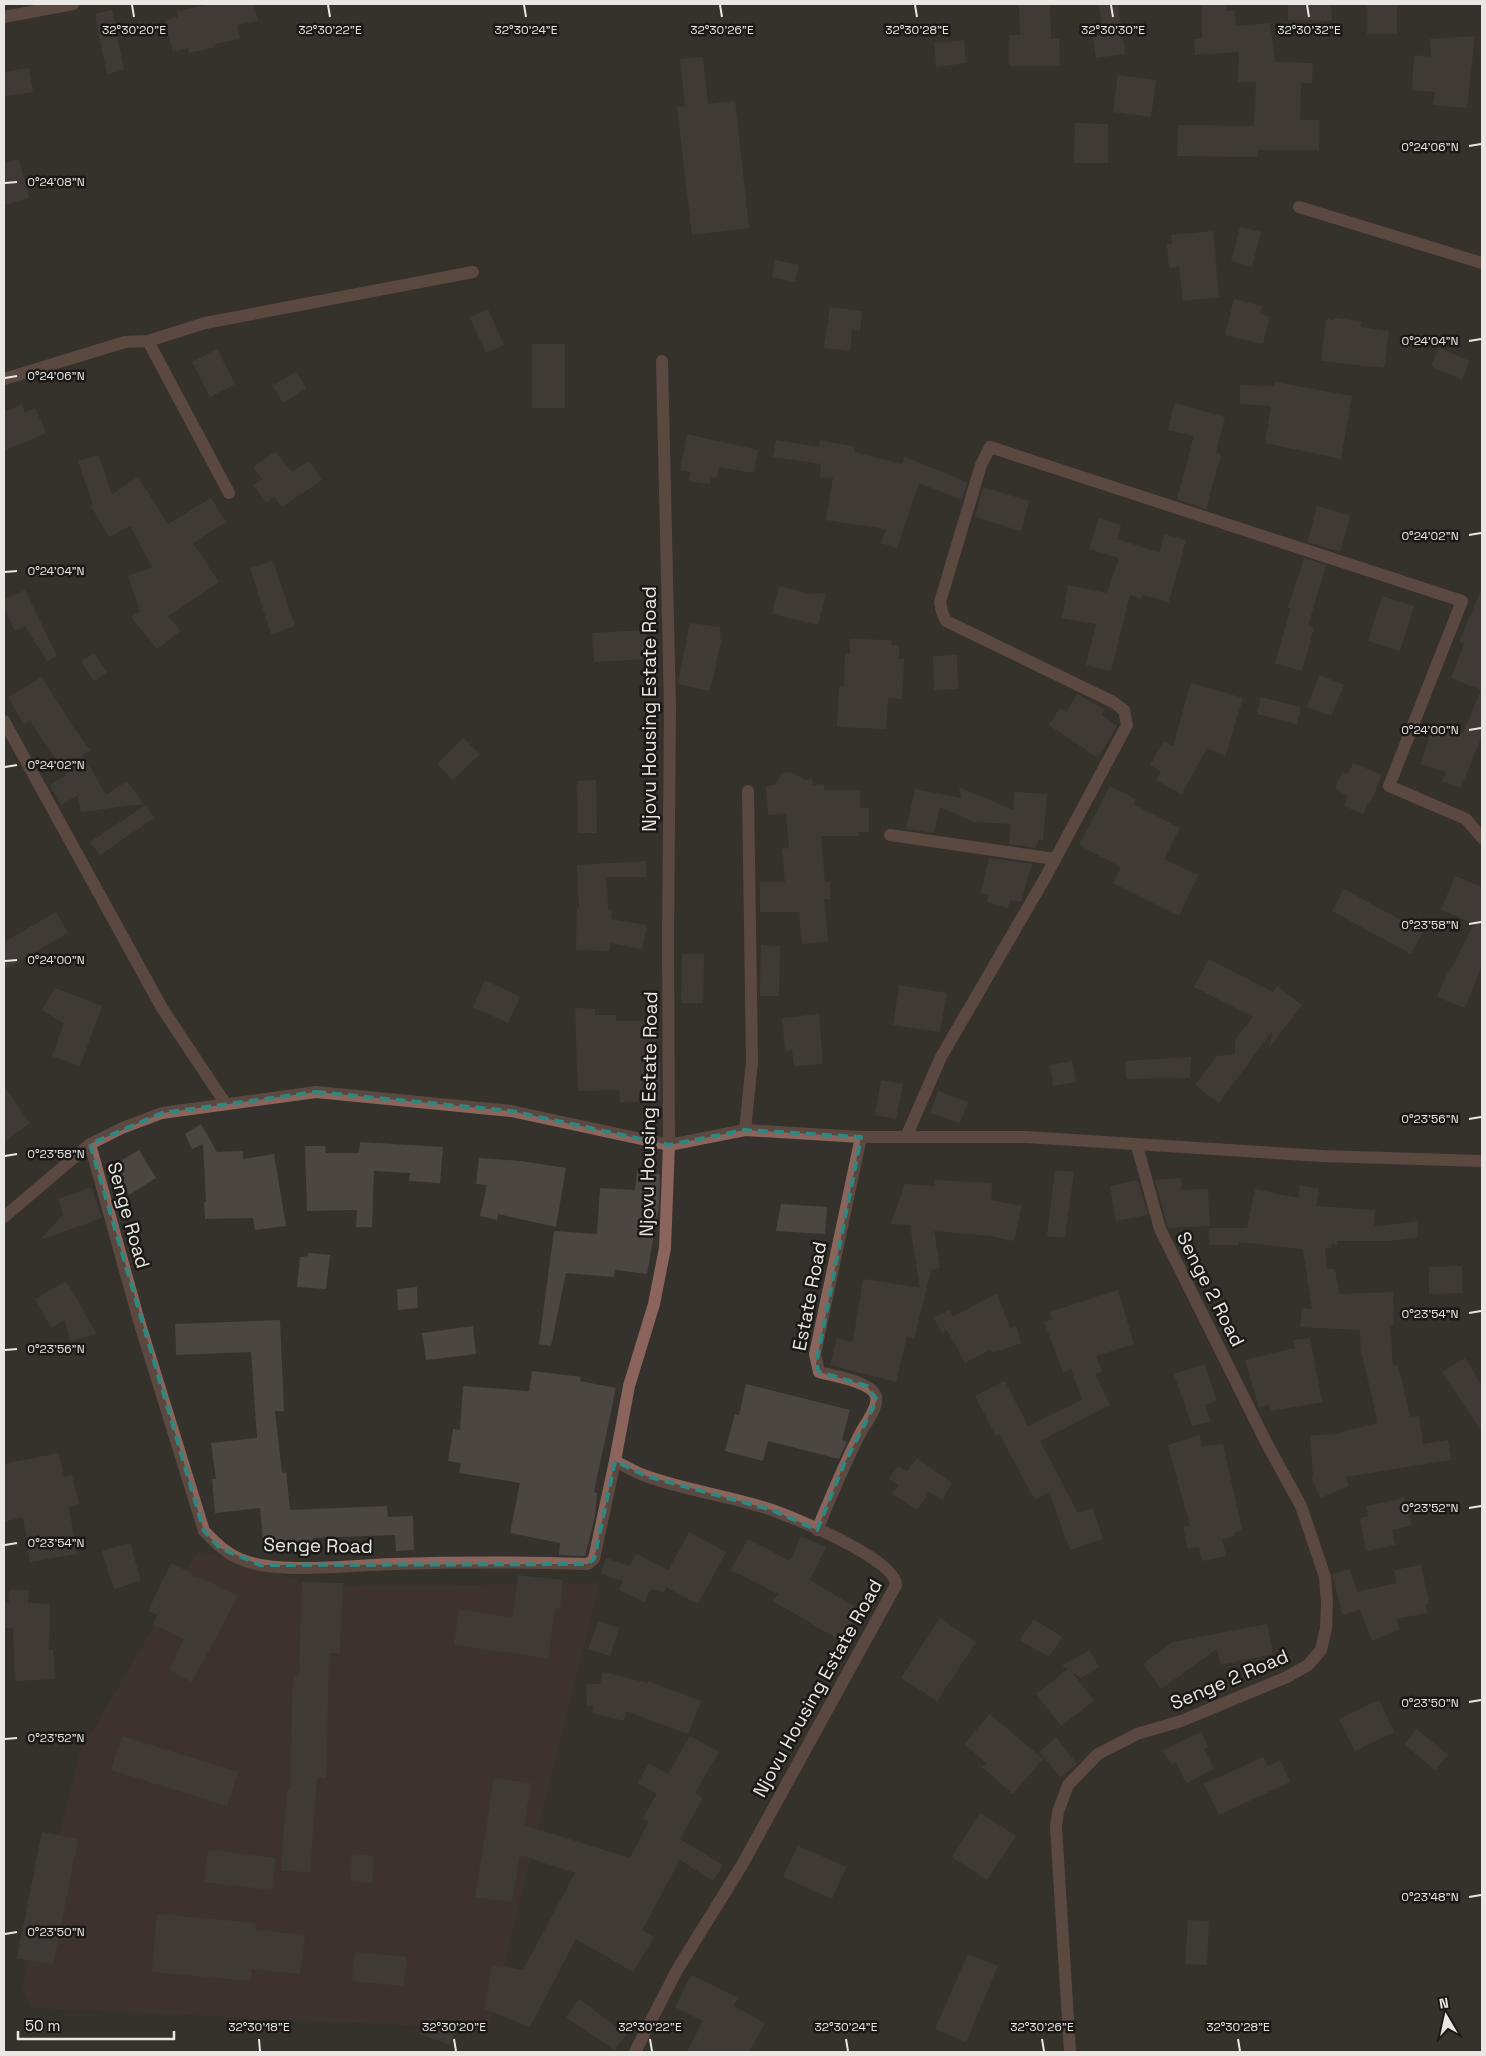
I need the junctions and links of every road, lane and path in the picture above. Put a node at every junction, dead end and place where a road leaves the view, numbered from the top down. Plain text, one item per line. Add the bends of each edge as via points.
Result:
1 (73, 4) edge
2 (4, 18) edge
3 (1298, 207) dead end
4 (1482, 263) edge
5 (473, 272) dead end
6 (148, 341) junction
7 (662, 361) dead end
8 (4, 379) edge
9 (229, 493) dead end
10 (4, 721) edge
11 (748, 791) dead end
12 (890, 835) dead end
13 (1482, 838) edge
14 (1055, 859) junction
15 (225, 1103) junction
16 (745, 1130) junction
17 (862, 1137) junction
18 (906, 1137) junction
19 (90, 1144) junction
20 (669, 1146) junction
21 (1137, 1146) junction
22 (1482, 1161) edge
23 (4, 1217) edge
24 (615, 1461) junction
25 (817, 1530) junction
26 (635, 2052) edge
27 (1070, 2052) edge

1 - 2 street
3 - 4 street
5 - 6 street via 205,323
6 - 8 street via 125,342
6 - 9 street
7 - 20 street, Njovu Housing Estate Road via 670,707
10 - 15 street via 162,1008
11 - 16 street via 752,1062
12 - 14 street
13 - 14 street via 1466,819 1389,786 1462,601 990,446 981,465 940,602 946,620 1113,702 1124,710 1127,719 1124,733
14 - 18 street via 941,1057
15 - 19 street via 162,1113
15 - 20 street via 316,1092 492,1109
16 - 17 street
16 - 20 street
17 - 18 street
17 - 25 street, Estate Road via 815,1354 819,1372 867,1386 877,1400 844,1464
18 - 21 street via 1026,1137
19 - 23 street
19 - 24 street, Senge Road via 139,1321 204,1531 220,1548 260,1565 290,1567 588,1564 594,1559
20 - 24 street, Njovu Housing Estate Road via 665,1248 654,1304 629,1386
21 - 22 street
21 - 27 street, Senge 2 Road via 1160,1229 1301,1506 1325,1577 1326,1620 1321,1650 1308,1665 1287,1677 1190,1717 1116,1743 1098,1754 1068,1784 1056,1826
24 - 25 street, Njovu Housing Estate Road via 646,1476 772,1510
25 - 26 street, Njovu Housing Estate Road via 870,1555 894,1576 896,1585 742,1865 677,1970

